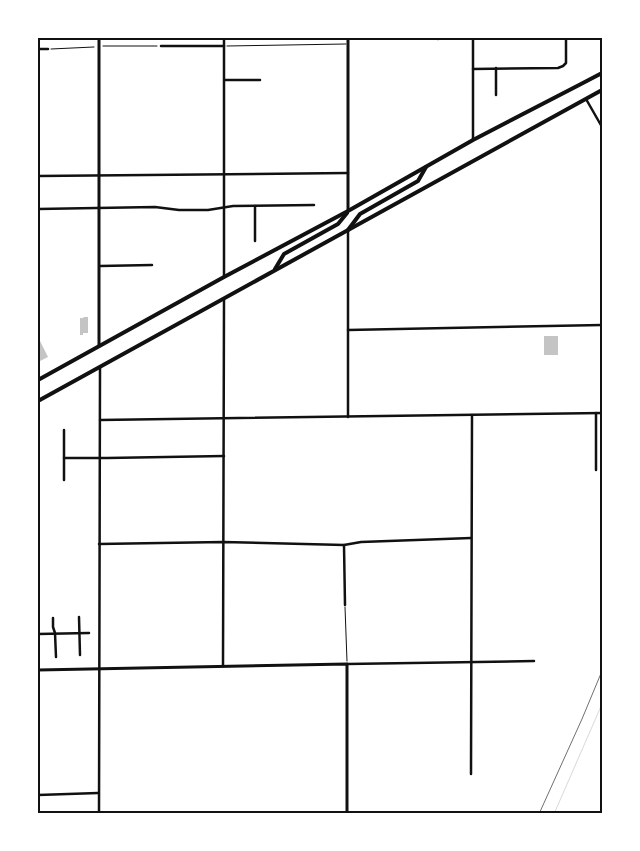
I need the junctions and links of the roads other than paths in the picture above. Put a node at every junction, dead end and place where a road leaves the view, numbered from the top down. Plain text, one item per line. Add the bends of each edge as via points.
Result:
1 (99, 38) edge
2 (224, 38) edge
3 (348, 38) edge
4 (473, 38) edge
5 (566, 38) edge
6 (161, 46) road end
7 (224, 46) junction
8 (38, 49) edge
9 (48, 49) road end
10 (496, 68) junction
11 (473, 69) junction
12 (602, 73) edge
13 (225, 80) junction
14 (260, 80) dead end
15 (602, 90) edge
16 (496, 95) dead end
17 (586, 99) junction
18 (602, 127) edge
19 (473, 140) junction
20 (426, 166) junction
21 (348, 172) junction
22 (224, 174) junction
23 (100, 175) junction
24 (38, 176) edge
25 (314, 205) dead end
26 (255, 206) junction
27 (224, 207) junction
28 (38, 208) edge
29 (100, 208) junction
30 (348, 211) junction
31 (348, 231) junction
32 (255, 241) dead end
33 (100, 266) junction
34 (152, 266) dead end
35 (274, 271) junction
36 (224, 277) junction
37 (224, 299) junction
38 (602, 325) edge
39 (348, 330) junction
40 (100, 346) junction
41 (100, 367) junction
42 (38, 380) edge
43 (38, 401) edge
44 (596, 413) junction
45 (602, 413) edge
46 (472, 415) junction
47 (348, 417) junction
48 (223, 418) junction
49 (100, 420) junction
50 (64, 430) dead end
51 (224, 456) junction
52 (64, 458) junction
53 (100, 458) junction
54 (596, 470) dead end
55 (64, 480) dead end
56 (471, 538) junction
57 (223, 542) junction
58 (99, 544) junction
59 (344, 545) junction
60 (345, 604) road end
61 (79, 617) dead end
62 (53, 618) dead end
63 (79, 633) junction
64 (89, 633) dead end
65 (38, 634) edge
66 (55, 634) junction
67 (80, 655) dead end
68 (56, 658) dead end
69 (534, 661) dead end
70 (471, 662) junction
71 (347, 664) junction
72 (223, 666) junction
73 (99, 668) junction
74 (38, 670) edge
75 (471, 774) dead end
76 (99, 793) junction
77 (38, 795) edge
78 (99, 814) edge
79 (347, 814) edge

1 - 23 street
2 - 7 street
3 - 21 street
4 - 11 street
5 - 10 street via 564,66
6 - 7 street
7 - 13 street
8 - 9 street
10 - 11 street
10 - 16 street
11 - 19 street
12 - 19 highway
13 - 14 street
13 - 22 street
15 - 17 highway
17 - 18 street
17 - 31 highway
19 - 20 highway
20 - 30 highway
20 - 31 highway via 418,181 360,214
21 - 22 street
21 - 30 street
22 - 23 street
22 - 27 street
23 - 24 street
23 - 29 street
25 - 26 street
26 - 27 street
26 - 32 street
27 - 29 street via 208,210
27 - 36 street
28 - 29 street
29 - 33 street
30 - 35 highway via 338,224 284,254
30 - 36 highway
31 - 35 highway
31 - 39 street
33 - 34 street
33 - 40 street
35 - 37 highway
36 - 40 highway
37 - 41 highway
37 - 48 street
38 - 39 street
39 - 47 street
40 - 42 highway
41 - 43 highway
41 - 49 street
44 - 45 street
44 - 46 street
44 - 54 street
46 - 47 street
46 - 56 street
47 - 48 street
48 - 49 street
48 - 51 street
49 - 53 street
50 - 52 street
51 - 53 street
51 - 57 street
52 - 53 street
52 - 55 street
53 - 58 street
56 - 59 street
56 - 70 street
57 - 58 street
57 - 59 street
57 - 72 street
58 - 73 street
59 - 60 street
61 - 63 street
62 - 66 street
63 - 64 street
63 - 66 street
63 - 67 street
65 - 66 street
66 - 68 street
69 - 70 street
70 - 71 street
70 - 75 street
71 - 72 street
71 - 79 street
72 - 73 street
73 - 74 street
73 - 76 street
76 - 77 street
76 - 78 street

